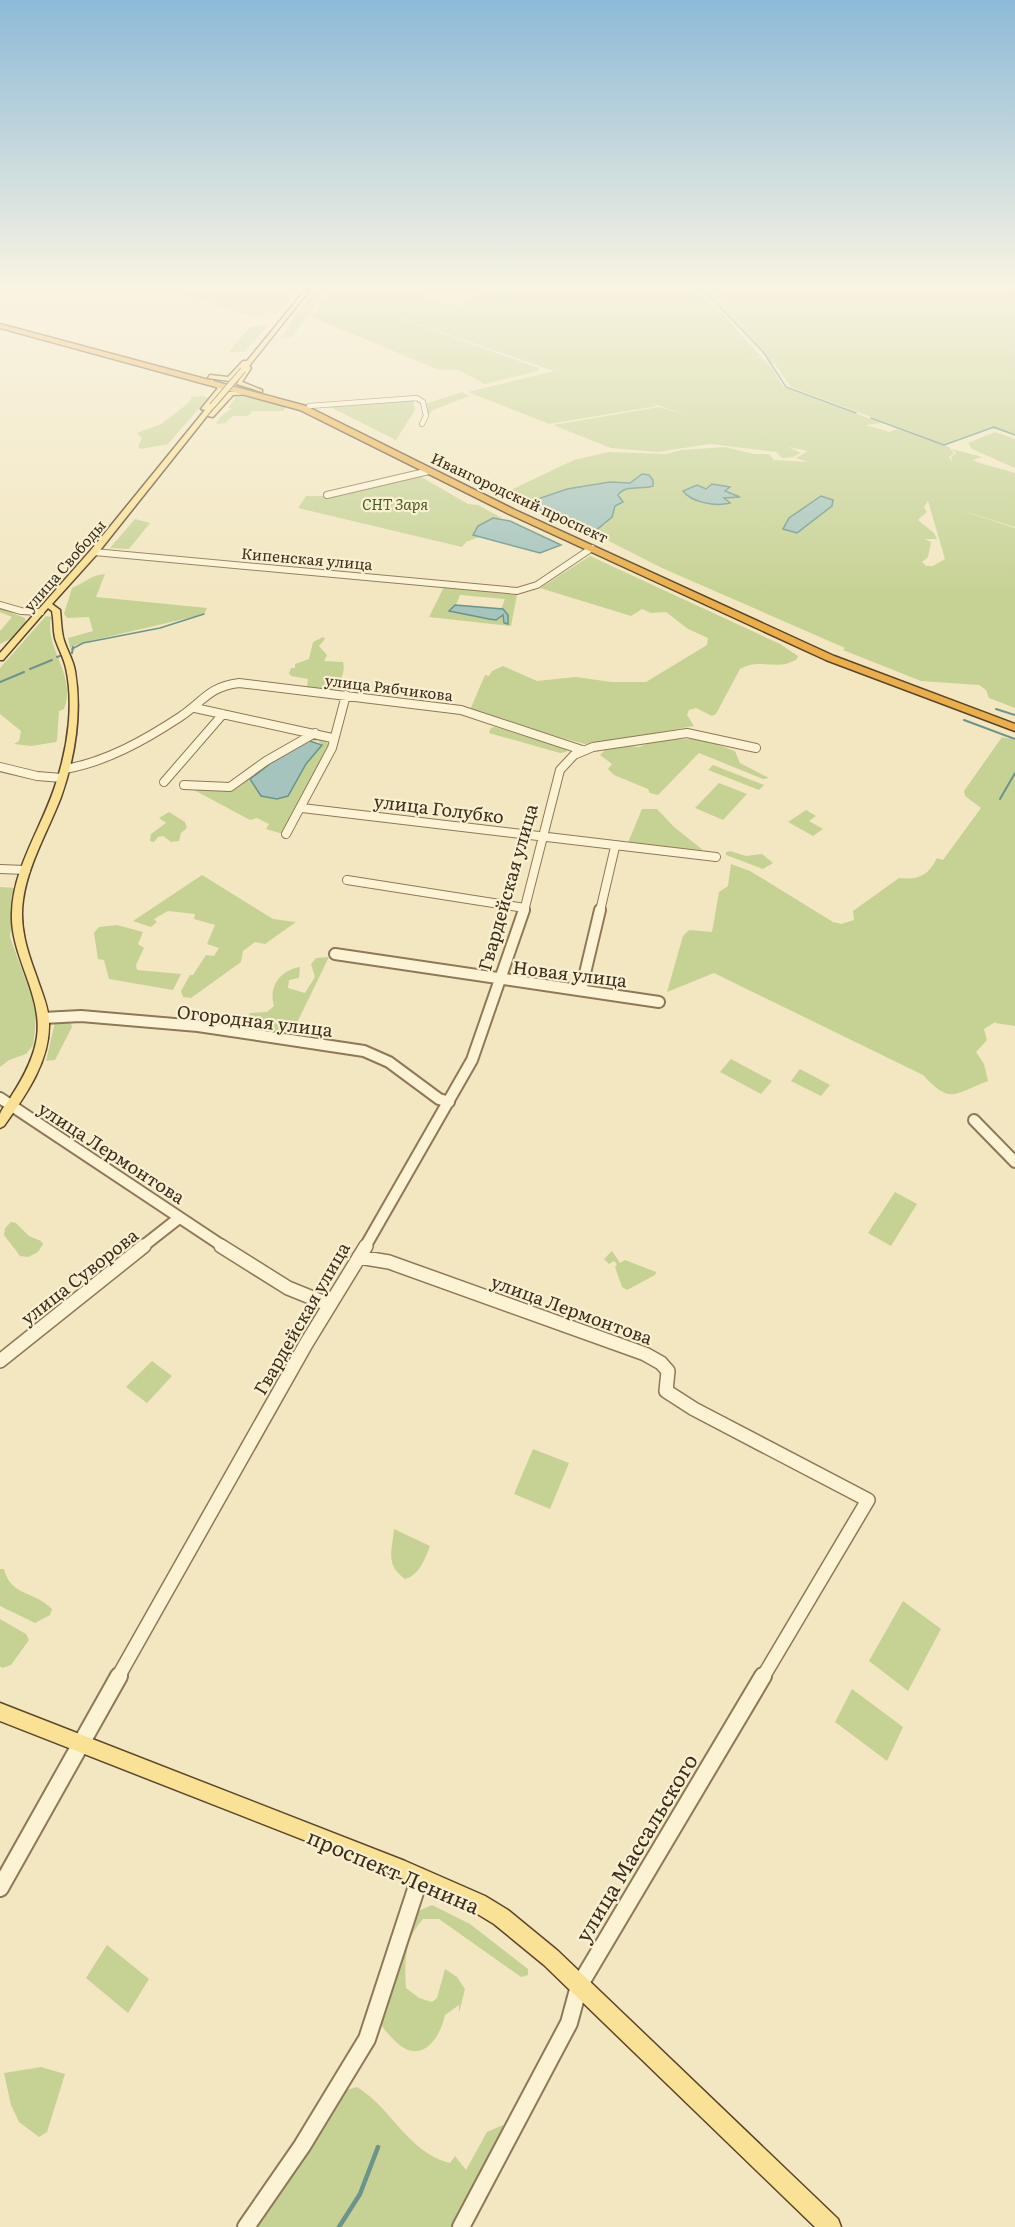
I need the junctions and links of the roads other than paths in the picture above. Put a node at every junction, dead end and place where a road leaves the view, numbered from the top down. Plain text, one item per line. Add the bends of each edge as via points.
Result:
1 (220, 387) edge
2 (228, 387) edge
3 (237, 387) edge
4 (247, 387) edge
5 (259, 393) junction
6 (309, 406) junction
7 (422, 424) dead end
8 (429, 471) junction
9 (146, 488) junction
10 (327, 495) dead end
11 (592, 548) junction
12 (94, 552) junction
13 (48, 604) junction
14 (0, 605) edge
15 (41, 612) junction
16 (0, 658) edge
17 (346, 695) junction
18 (195, 708) junction
19 (224, 714) junction
20 (1015, 722) edge
21 (1015, 728) edge
22 (315, 733) junction
23 (332, 738) junction
24 (756, 748) dead end
25 (582, 750) junction
26 (1, 768) edge
27 (64, 774) junction
28 (164, 782) dead end
29 (184, 785) dead end
30 (302, 808) junction
31 (286, 834) dead end
32 (542, 838) junction
33 (615, 848) junction
34 (716, 857) dead end
35 (0, 869) edge
36 (26, 870) junction
37 (347, 880) dead end
38 (525, 908) junction
39 (335, 954) dead end
40 (501, 980) junction
41 (581, 990) junction
42 (659, 1002) dead end
43 (43, 1018) junction
44 (0, 1098) edge
45 (449, 1102) junction
46 (10, 1107) junction
47 (974, 1120) dead end
48 (0, 1123) edge
49 (1015, 1162) edge
50 (179, 1218) junction
51 (359, 1257) junction
52 (330, 1305) junction
53 (0, 1361) edge
54 (868, 1500) joint
55 (0, 1712) edge
56 (82, 1745) junction
57 (420, 1877) junction
58 (0, 1888) edge
59 (579, 1986) junction
60 (246, 2227) edge
61 (461, 2227) edge
62 (830, 2227) edge

1 - 9 main road, улица Свободы via 152,471
2 - 9 main road, улица Свободы, bridge
3 - 5 highway, Ивангородский проспект
4 - 5 main road, улица Свободы
5 - 6 highway, Ивангородский проспект
5 - 8 highway, Ивангородский проспект via 314,413
5 - 9 main road, улица Свободы via 231,393 165,472
6 - 7 street via 417,398 423,402 426,416
6 - 20 highway, Ивангородский проспект via 518,509 834,653
8 - 10 street
8 - 11 highway, Ивангородский проспект
9 - 12 main road, улица Свободы
11 - 12 street, Кипенская улица via 537,585 517,591
11 - 21 highway, Ивангородский проспект via 839,662
12 - 13 main road, улица Свободы
13 - 15 main road, улица Свободы
13 - 27 main road via 56,610 72,674 71,742
14 - 15 street via 21,612
15 - 16 main road, улица Свободы
17 - 18 street, улица Рябчикова via 262,684 227,684 208,691
17 - 23 street
17 - 25 street, улица Рябчикова via 461,710
18 - 19 street
18 - 27 street, улица Рябчикова
19 - 22 street
19 - 28 street
22 - 23 street
22 - 29 street via 227,788
23 - 30 street via 332,748
24 - 25 street via 687,733
25 - 32 street, Гвардейская улица via 560,770
26 - 27 street via 38,776
27 - 36 main road
30 - 31 street
30 - 32 street, улица Голубко
32 - 33 street, улица Голубко
32 - 38 street, Гвардейская улица
33 - 34 street, улица Голубко
33 - 41 street
35 - 36 street
36 - 43 main road via 18,899 18,937
37 - 38 street
38 - 40 street, Гвардейская улица
39 - 40 street, Новая улица
40 - 41 street, Новая улица
40 - 45 street, Гвардейская улица via 472,1060
41 - 42 street, Новая улица
43 - 45 street, Огородная улица via 79,1015 175,1027 198,1026 364,1051 389,1062 439,1099
43 - 46 main road via 37,1056
44 - 46 street, улица Лермонтова
45 - 51 street, Гвардейская улица
46 - 48 main road
46 - 50 street, улица Лермонтова
47 - 49 street
50 - 52 street, улица Лермонтова via 288,1288
50 - 53 street, улица Суворова
51 - 52 street, Гвардейская улица
51 - 54 street, улица Лермонтова via 389,1262 645,1354 668,1371 666,1391
52 - 56 street, Гвардейская улица
54 - 59 street, улица Массальского
55 - 56 main road, проспект Ленина
56 - 57 main road, проспект Ленина
56 - 58 street, Гвардейская улица
57 - 59 main road, проспект Ленина via 501,1917
57 - 60 street via 367,2039 302,2146
59 - 61 street, улица Массальского via 569,2023
59 - 62 main road, проспект Ленина

